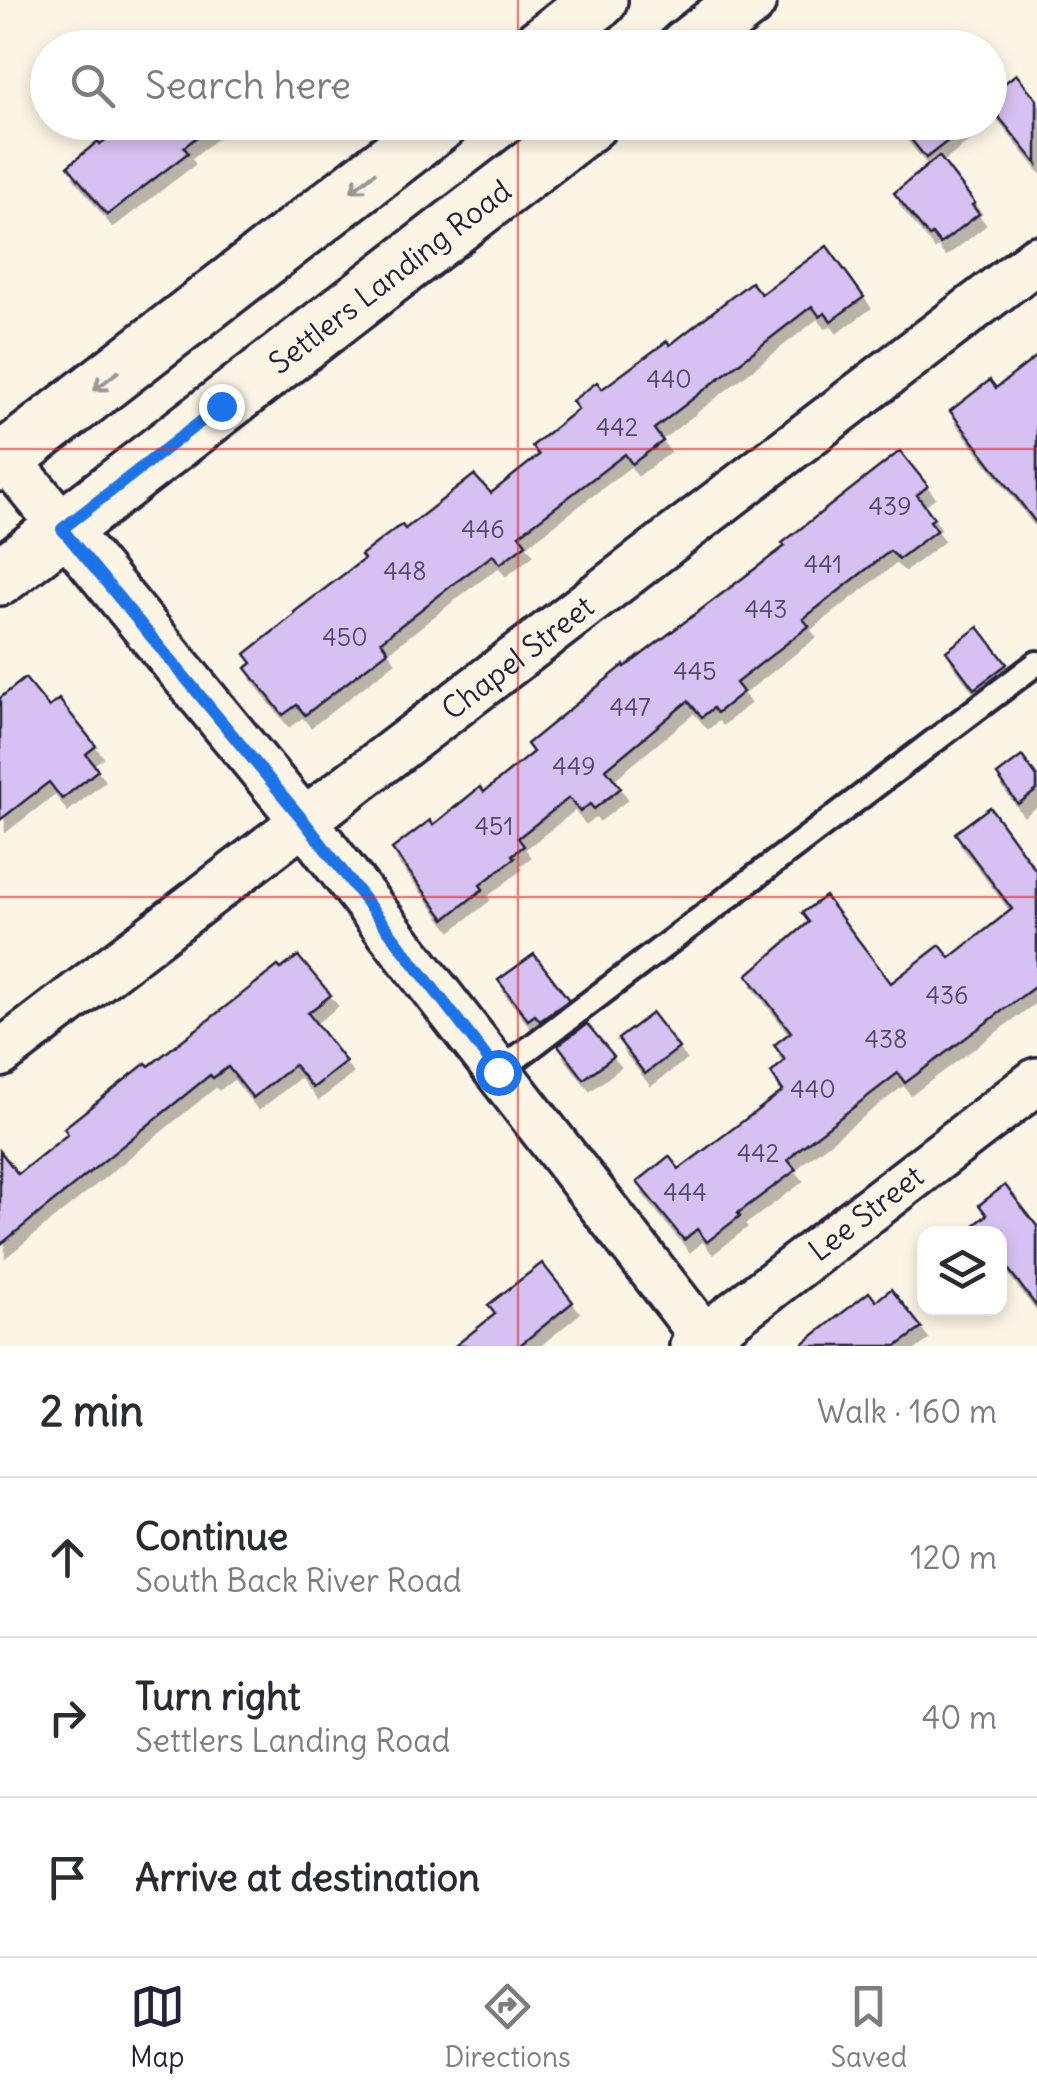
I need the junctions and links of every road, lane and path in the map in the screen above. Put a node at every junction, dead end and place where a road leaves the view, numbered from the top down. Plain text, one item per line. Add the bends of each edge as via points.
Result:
1 (599, 0) edge
2 (748, 0) edge
3 (561, 30) edge
4 (709, 30) edge
5 (416, 140) edge
6 (567, 140) edge
7 (1037, 259) edge
8 (2, 457) edge
9 (62, 529) junction
10 (0, 578) edge
11 (1037, 664) edge
12 (303, 820) junction
13 (0, 1054) edge
14 (498, 1072) junction
15 (1037, 1081) edge
16 (703, 1343) edge

1 - 3 main road
2 - 4 main road
5 -> 8 main road
6 - 9 main road, Settlers Landing Road
7 - 12 street, Chapel Street
8 - 9 street
9 - 10 main road, Settlers Landing Road
9 - 12 street
11 - 14 lane
12 - 13 street, Chapel Street
12 - 14 street
14 - 16 street
15 - 16 street, Lee Street

